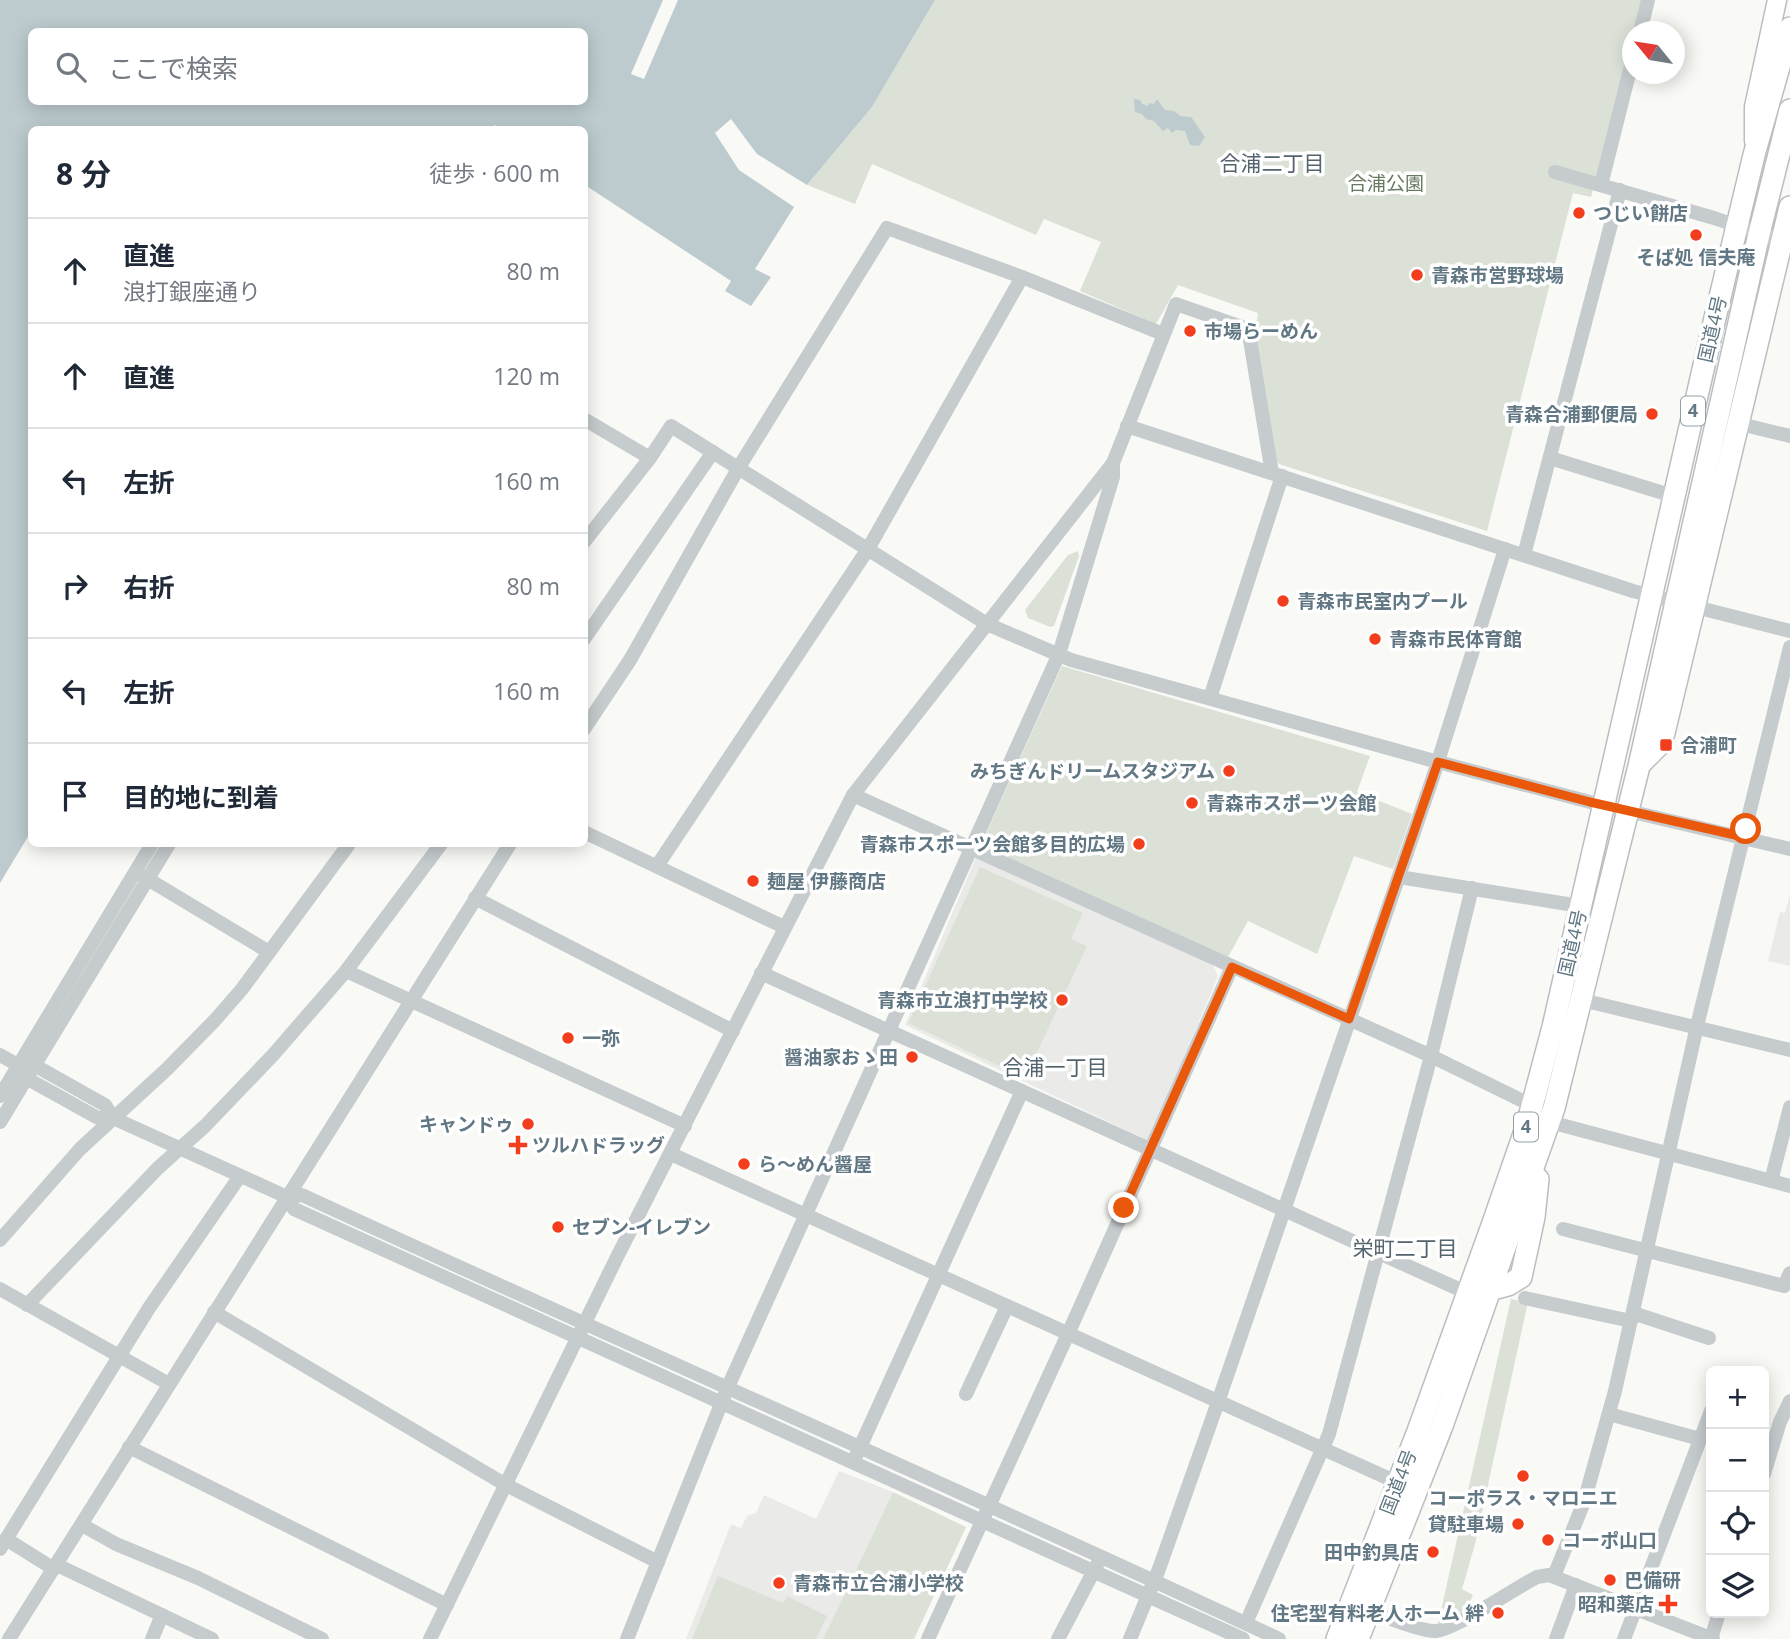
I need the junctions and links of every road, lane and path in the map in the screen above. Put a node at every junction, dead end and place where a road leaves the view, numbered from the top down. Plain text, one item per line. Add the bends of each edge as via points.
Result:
1 (1648, 0) edge
2 (1777, 0) edge
3 (1643, 21) edge
4 (1790, 28) edge
5 (1627, 84) edge
6 (1790, 110) edge
7 (1754, 155) junction
8 (1555, 172) dead end
9 (1601, 185) junction
10 (1620, 190) junction
11 (1790, 207) edge
12 (1737, 226) junction
13 (1759, 234) junction
14 (1786, 243) edge
15 (1022, 277) junction
16 (1163, 334) junction
17 (1717, 418) junction
18 (588, 421) edge
19 (1739, 423) junction
20 (1127, 426) junction
21 (1790, 436) edge
22 (713, 452) junction
23 (650, 458) junction
24 (1550, 458) junction
25 (1112, 463) junction
26 (739, 467) junction
27 (1277, 475) junction
28 (1673, 496) junction
29 (588, 518) edge
30 (599, 525) junction
31 (588, 537) edge
32 (868, 549) junction
33 (1505, 549) junction
34 (1524, 555) junction
35 (1651, 596) junction
36 (1684, 605) junction
37 (987, 624) junction
38 (1790, 631) edge
39 (588, 633) edge
40 (1790, 647) edge
41 (1059, 654) junction
42 (1210, 698) junction
43 (588, 723) edge
44 (1438, 762) junction
45 (853, 795) junction
46 (1603, 805) junction
47 (1628, 810) junction
48 (588, 834) edge
49 (1744, 837) junction
50 (151, 847) edge
51 (166, 847) edge
52 (347, 847) edge
53 (439, 847) edge
54 (508, 847) edge
55 (971, 849) junction
56 (1790, 849) edge
57 (657, 866) junction
58 (142, 875) junction
59 (1399, 877) junction
60 (1472, 888) junction
61 (475, 898) junction
62 (1580, 906) junction
63 (785, 927) junction
64 (269, 952) junction
65 (1232, 967) junction
66 (345, 971) junction
67 (761, 973) junction
68 (411, 1000) junction
69 (1582, 1000) junction
70 (1349, 1019) junction
71 (1697, 1026) junction
72 (733, 1031) junction
73 (889, 1031) junction
74 (1790, 1050) edge
75 (0, 1055) edge
76 (1431, 1056) junction
77 (26, 1069) junction
78 (1023, 1091) junction
79 (0, 1096) edge
80 (1533, 1106) junction
81 (1789, 1116) edge
82 (113, 1118) junction
83 (0, 1122) edge
84 (1550, 1122) junction
85 (685, 1126) junction
86 (179, 1149) junction
87 (1150, 1150) junction
88 (1668, 1153) junction
89 (671, 1154) junction
90 (240, 1176) junction
91 (1771, 1181) junction
92 (1790, 1186) edge
93 (287, 1197) junction
94 (1284, 1211) junction
95 (806, 1215) junction
96 (1563, 1229) dead end
97 (0, 1240) edge
98 (1647, 1251) junction
99 (1378, 1254) junction
100 (1790, 1273) edge
101 (939, 1275) junction
102 (0, 1289) edge
103 (1481, 1295) junction
104 (1525, 1298) dead end
105 (27, 1305) junction
106 (1007, 1306) junction
107 (214, 1312) junction
108 (1632, 1317) junction
109 (584, 1325) junction
110 (1068, 1334) junction
111 (1709, 1338) dead end
112 (577, 1339) junction
113 (120, 1357) junction
114 (169, 1384) junction
115 (966, 1394) dead end
116 (724, 1396) junction
117 (1790, 1401) edge
118 (1218, 1402) junction
119 (1609, 1414) junction
120 (1706, 1424) edge
121 (1700, 1440) junction
122 (129, 1447) junction
123 (1324, 1449) junction
124 (857, 1455) junction
125 (1769, 1458) edge
126 (506, 1485) junction
127 (1407, 1487) junction
128 (986, 1514) junction
129 (82, 1525) junction
130 (3, 1544) edge
131 (1102, 1557) junction
132 (658, 1562) junction
133 (55, 1567) junction
134 (1094, 1570) junction
135 (1554, 1576) junction
136 (1154, 1581) junction
137 (1576, 1585) junction
138 (1148, 1595) junction
139 (447, 1605) junction
140 (1361, 1607) junction
141 (1634, 1608) junction
142 (162, 1615) junction
143 (1717, 1618) edge
144 (1246, 1623) junction
145 (1456, 1623) junction
146 (9, 1639) edge
147 (152, 1639) edge
148 (212, 1639) edge
149 (322, 1639) edge
150 (430, 1639) edge
151 (627, 1639) edge
152 (928, 1639) edge
153 (1058, 1639) edge
154 (1130, 1639) edge
155 (1241, 1639) edge
156 (1279, 1639) edge
157 (1337, 1639) edge
158 (1358, 1639) edge
159 (1454, 1639) edge
160 (1556, 1639) edge
161 (1624, 1639) edge
162 (1711, 1639) edge

1 - 3 street
2 - 7 main road via 1754,107
4 - 7 highway, 4
5 - 9 street
6 - 13 highway, 4
7 - 12 highway, 4
8 - 9 street
9 - 10 street
10 - 12 street
10 - 24 street
11 - 14 highway
12 - 13 street
12 - 28 highway, 国道4号 / 4
13 - 14 street
13 - 17 highway, 国道4号 / 4
14 - 19 highway
15 - 16 street
15 - 26 street via 887,228
15 - 32 street
16 - 20 street
16 - 27 street via 1176,304 1242,327
17 - 19 street
17 - 36 highway, 国道4号 / 4
18 - 23 street
19 - 21 street
19 - 36 highway
20 - 25 street
20 - 27 street
22 - 23 street via 671,426
22 - 26 street
22 - 39 street
23 - 30 street
24 - 28 street
24 - 34 street
25 - 37 street
25 - 41 street via 1113,477
26 - 32 street
26 - 43 street via 630,660
27 - 33 street
27 - 42 street
28 - 35 highway, 国道4号 / 4
29 - 30 street
30 - 31 street
32 - 37 street
32 - 57 street
33 - 34 street
33 - 44 street
34 - 35 street
35 - 36 street
35 - 46 highway, 国道4号 / 4
36 - 38 street
36 - 47 highway, 国道4号 / 4 via 1661,742 1639,766
37 - 41 street
37 - 45 street
40 - 49 street
41 - 42 street
41 - 55 street
42 - 44 street
44 - 46 street
44 - 59 street
45 - 55 street
45 - 63 street
46 - 47 street
46 - 62 highway, 国道4号 / 4
47 - 49 street
47 - 69 highway, 国道4号 / 4
48 - 57 street
49 - 56 street
49 - 71 street
50 - 58 street
51 - 58 street
52 - 64 street
53 - 66 street
54 - 61 street
55 - 65 street
55 - 73 street
57 - 63 street
58 - 64 street
58 - 77 street
59 - 60 street
59 - 70 street
60 - 62 street
60 - 76 street
61 - 68 street
61 - 72 street
62 - 80 highway, 国道4号 / 4
63 - 67 street
64 - 82 street via 193,1044
65 - 70 street
65 - 87 street
66 - 68 street
66 - 86 street via 263,1065
67 - 72 street
67 - 73 street
68 - 85 street
68 - 93 street
69 - 71 street
69 - 84 highway, 国道4号 / 4
70 - 76 street
70 - 94 street
71 - 74 street
71 - 88 street
72 - 85 street
73 - 78 street
73 - 95 street
75 - 77 street
76 - 80 street
76 - 99 street
77 - 79 street
77 - 82 street via 105,1105
77 - 83 street
78 - 87 street
78 - 101 street
80 - 103 highway, 国道4号 / 4
81 - 91 street
82 - 86 street
82 - 97 street
84 - 88 street
84 - 103 highway, 国道4号 / 4
85 - 89 street
86 - 90 street
86 - 105 street
87 - 94 street
87 - 110 street
88 - 91 street
88 - 98 street
89 - 95 street
89 - 109 street
90 - 93 street
90 - 113 street
91 - 92 street
93 - 107 street
93 - 109 street via 302,1195
93 - 112 street via 294,1209
94 - 99 street
94 - 118 street
95 - 101 street
95 - 116 street
96 - 98 street
98 - 100 street via 1784,1286
98 - 108 street
99 - 103 street
99 - 123 street
101 - 106 street
101 - 124 street
102 - 105 street
103 - 127 highway, 国道4号 / 4
104 - 108 street
105 - 113 street
106 - 110 street
106 - 115 street
107 - 114 street
107 - 126 street
108 - 111 street
108 - 119 street
109 - 112 street
109 - 116 street
110 - 118 street
110 - 128 street
112 - 116 street
112 - 126 street
113 - 114 street
113 - 130 street
114 - 122 street
116 - 124 street
116 - 132 street
117 - 125 street
118 - 123 street
118 - 136 street
119 - 121 street
119 - 135 street via 1584,1502
120 - 121 street
121 - 141 street
122 - 129 street
122 - 139 street
123 - 127 street
123 - 144 street
124 - 128 street
126 - 132 street
126 - 139 street
127 - 140 highway, 国道4号 / 4
128 - 131 street
128 - 134 street
128 - 152 street
129 - 133 street
129 - 149 street
130 - 133 street
131 - 134 street
131 - 136 street
132 - 151 street
133 - 142 street
133 - 146 street
134 - 138 street
134 - 153 street
135 - 137 street
135 - 145 street via 1543,1574
136 - 138 street
136 - 144 street
137 - 141 street
137 - 160 street
138 - 154 street
138 - 155 street
139 - 150 street
140 - 145 street via 1430,1630
140 - 157 highway, 国道4号 / 4
140 - 158 highway, 国道4号 / 4
141 - 161 street
141 - 162 street
142 - 147 street
142 - 148 street
143 - 162 street
144 - 156 street
145 - 159 street

